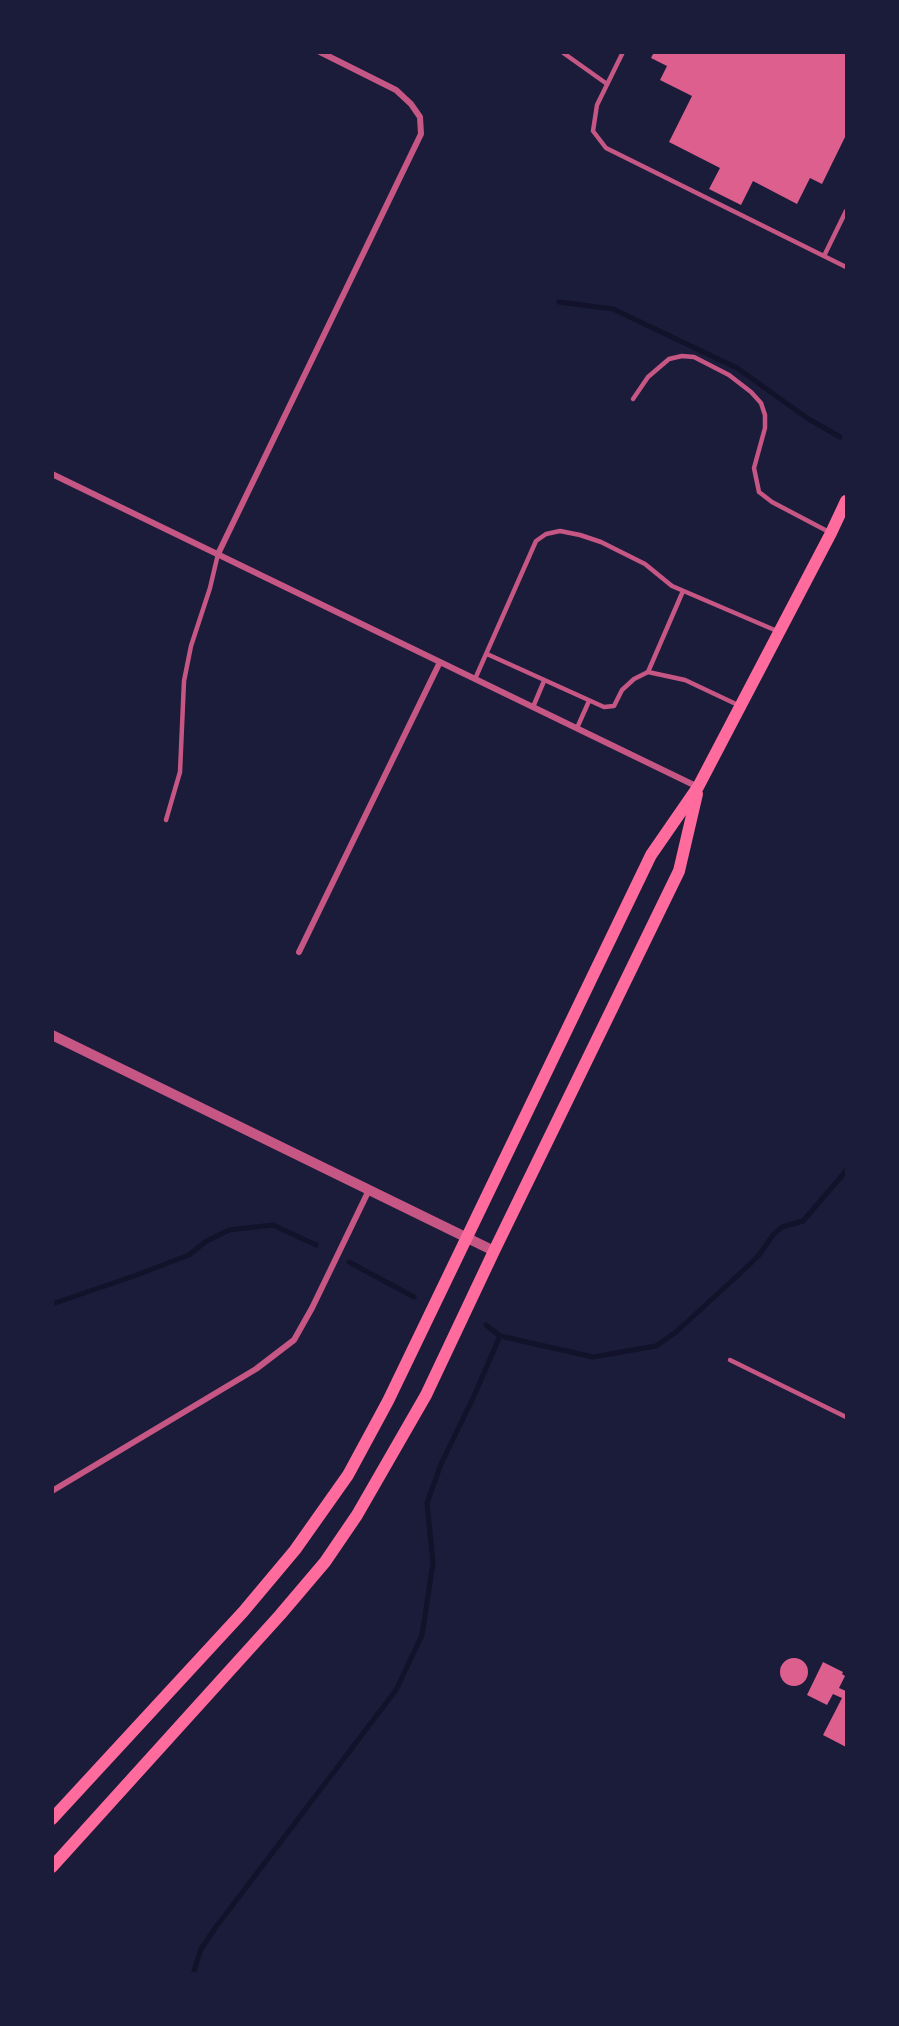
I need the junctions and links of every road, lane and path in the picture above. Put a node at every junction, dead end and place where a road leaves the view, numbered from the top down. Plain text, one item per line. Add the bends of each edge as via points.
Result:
1 (320, 52) edge
2 (562, 52) edge
3 (623, 52) edge
4 (607, 84) junction
5 (846, 211) edge
6 (824, 256) junction
7 (846, 267) edge
8 (633, 399) dead end
9 (52, 474) edge
10 (846, 501) edge
11 (831, 533) junction
12 (218, 554) junction
13 (683, 591) junction
14 (780, 632) junction
15 (487, 654) junction
16 (440, 662) junction
17 (648, 672) junction
18 (475, 679) junction
19 (544, 681) junction
20 (589, 701) junction
21 (741, 706) junction
22 (533, 707) junction
23 (577, 728) junction
24 (698, 787) junction
25 (166, 820) dead end
26 (299, 952) dead end
27 (52, 1035) edge
28 (369, 1190) junction
29 (467, 1239) junction
30 (494, 1251) junction
31 (730, 1360) dead end
32 (846, 1417) edge
33 (52, 1491) edge
34 (52, 1819) edge
35 (52, 1867) edge

1 - 12 street via 396,90 420,117 422,134
2 - 4 lane
3 - 4 lane
4 - 6 lane via 597,105 593,131 606,148
5 - 6 lane
6 - 7 lane
8 - 11 lane via 648,377 669,359 694,357 729,375 761,403 765,416 754,468 759,492
9 - 12 street
10 - 11 main road
11 - 14 main road
12 - 16 street
12 - 25 lane via 184,681 180,772
13 - 14 lane
13 - 15 lane via 645,564 601,542 560,531 546,534 531,551
13 - 17 lane
14 - 21 main road
15 - 18 lane
15 - 19 lane
16 - 18 street
16 - 26 street
17 - 20 lane via 622,690 614,706 604,708
17 - 21 lane via 685,680
18 - 22 street
19 - 20 lane
19 - 22 lane
20 - 23 lane
21 - 24 main road
22 - 23 street
23 - 24 street
24 - 29 main road via 651,855
24 - 30 main road via 679,871
27 - 28 street
28 - 29 street
28 - 33 street via 294,1340 256,1369
29 - 30 street
29 - 34 main road via 348,1475 295,1550
30 - 35 main road via 426,1395 357,1515 325,1562
31 - 32 lane

